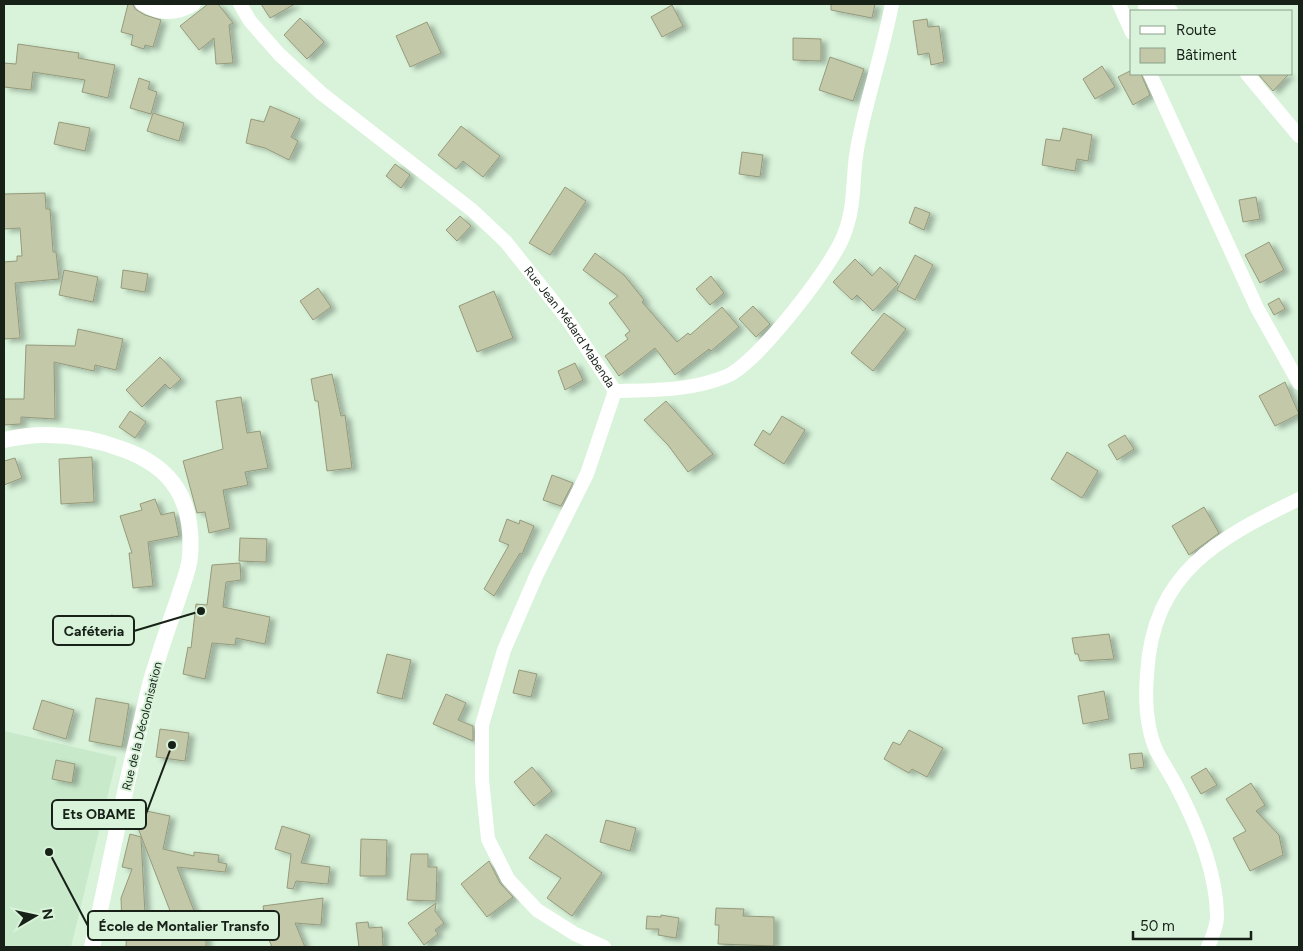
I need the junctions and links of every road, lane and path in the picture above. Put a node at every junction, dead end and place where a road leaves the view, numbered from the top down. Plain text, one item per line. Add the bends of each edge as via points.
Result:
1 (142, 4) edge
2 (194, 4) edge
3 (240, 4) edge
4 (892, 4) edge
5 (1119, 4) edge
6 (1145, 6) dead end
7 (1166, 10) edge
8 (1130, 29) edge
9 (1150, 75) edge
10 (1248, 75) edge
11 (1299, 136) edge
12 (1299, 383) edge
13 (615, 390) junction
14 (4, 440) edge
15 (1299, 499) edge
16 (92, 947) edge
17 (604, 947) edge
18 (1208, 947) edge

1 - 2 street via 161,12 175,13
3 - 13 street, Rue Jean Médard Mabenda via 250,21 279,54 321,93 472,210 506,242 568,320
4 - 13 street, Rue Jean Médard Mabenda via 858,145 854,202 843,238 812,287 760,352 729,375 686,389
5 - 8 street
6 - 7 street
9 - 12 street via 1257,308
10 - 11 street
13 - 17 street via 587,474 537,574 504,650 482,726 482,780 488,839 508,879 537,910 575,934
14 - 16 street, Rue de la Décolonisation via 29,436 88,438 126,450 159,468 170,478 180,491 188,524 190,557 186,575 154,668
15 - 18 street via 1215,544 1185,571 1161,609 1148,656 1145,704 1156,750 1195,825 1212,875 1218,916

